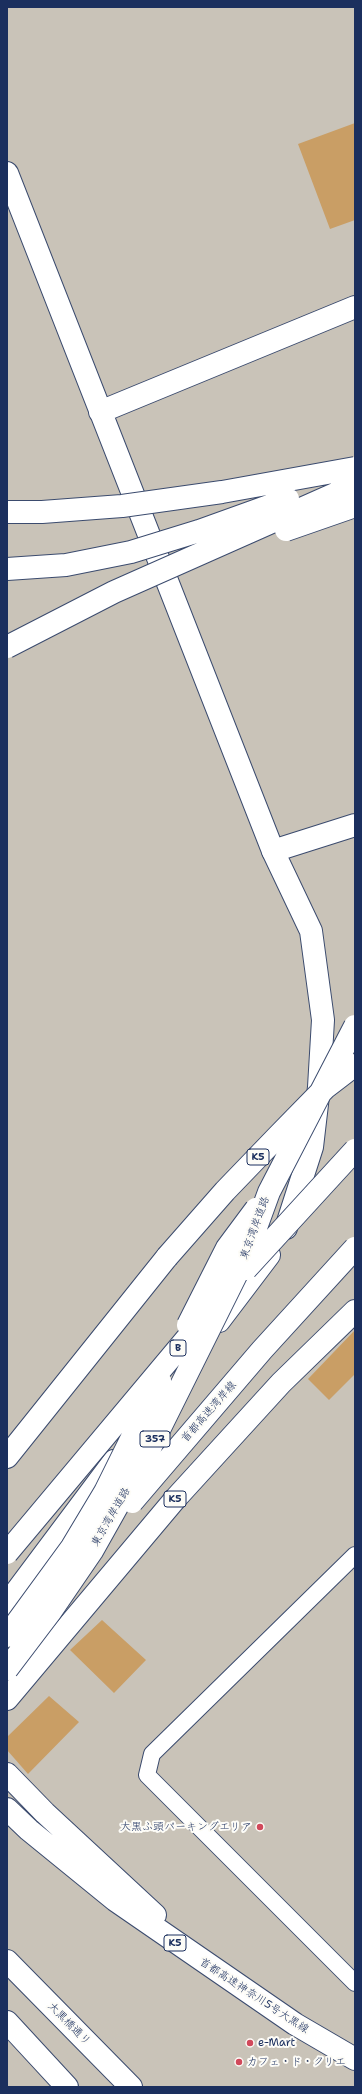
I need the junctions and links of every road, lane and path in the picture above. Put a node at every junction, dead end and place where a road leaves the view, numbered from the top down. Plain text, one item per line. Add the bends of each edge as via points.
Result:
1 (7, 173) edge
2 (355, 307) edge
3 (100, 412) junction
4 (355, 468) edge
5 (355, 471) edge
6 (355, 485) edge
7 (355, 506) edge
8 (7, 512) edge
9 (7, 569) edge
10 (7, 647) edge
11 (7, 661) edge
12 (355, 825) edge
13 (273, 851) junction
14 (355, 1026) edge
15 (355, 1065) edge
16 (355, 1150) edge
17 (269, 1192) junction
18 (355, 1248) edge
19 (355, 1311) edge
20 (7, 1457) edge
21 (7, 1553) edge
22 (355, 1555) edge
23 (7, 1604) edge
24 (7, 1636) edge
25 (7, 1654) edge
26 (7, 1669) edge
27 (7, 1699) edge
28 (7, 1774) edge
29 (7, 1791) edge
30 (7, 1809) edge
31 (7, 1825) edge
32 (7, 1961) edge
33 (214, 1978) junction
34 (355, 1983) edge
35 (7, 2022) edge
36 (355, 2059) edge
37 (355, 2073) edge
38 (67, 2087) edge
39 (131, 2087) edge

1 - 3 main road
2 - 3 main road
3 - 13 main road
4 - 8 main road, bridge via 222,492 122,506
5 - 9 main road, bridge via 265,508 132,552 66,565
6 - 10 main road, bridge via 114,592
7 - 11 main road, bridge via 273,534 196,566
12 - 13 main road
13 - 23 main road via 311,932 323,1020 312,1147 284,1235
14 - 17 main road, bridge
15 - 20 main road, K5, bridge via 325,1088 225,1191 167,1257
16 - 21 main road, B, bridge via 250,1263
17 - 24 main road, 東京湾岸道路 / 357, bridge via 227,1248 97,1504 72,1547
17 - 26 main road, 東京湾岸道路 / 357, bridge via 246,1255 124,1497 92,1551
18 - 25 main road, 首都高速湾岸線, bridge via 262,1350 159,1470
19 - 27 main road, K5 via 281,1383 176,1498
22 - 34 lane via 152,1754 147,1776
28 - 33 main road
29 - 33 main road
30 - 33 main road, 首都高速神奈川5号大黒線 / K5 via 29,1830
31 - 33 main road, 首都高速神奈川5号大黒線 / K5 via 107,1909
32 - 39 main road, 大黒橋通り
33 - 36 main road, 首都高速神奈川5号大黒線 / K5
33 - 37 main road, 首都高速神奈川5号大黒線 / K5 via 286,2033
35 - 38 main road

